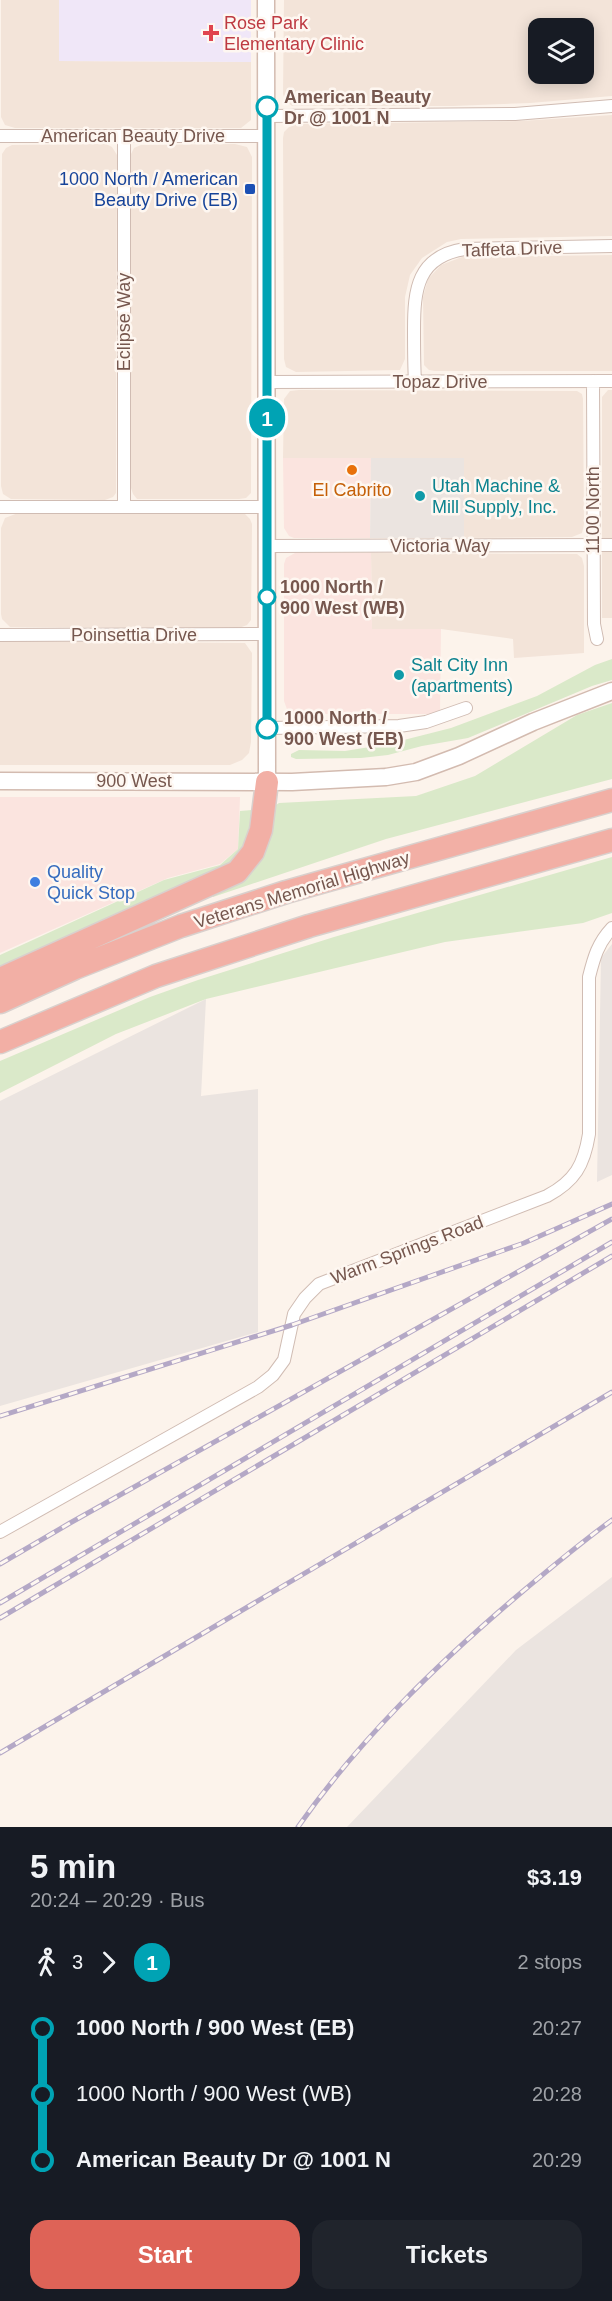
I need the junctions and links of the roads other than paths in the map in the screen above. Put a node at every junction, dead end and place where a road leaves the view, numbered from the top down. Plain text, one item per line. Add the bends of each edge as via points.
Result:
1 (266, 0) edge
2 (612, 106) edge
3 (267, 116) junction
4 (0, 136) edge
5 (267, 136) junction
6 (124, 137) junction
7 (612, 246) edge
8 (592, 381) junction
9 (612, 381) edge
10 (267, 382) junction
11 (415, 382) junction
12 (0, 507) edge
13 (124, 507) junction
14 (267, 507) junction
15 (593, 545) junction
16 (612, 545) edge
17 (267, 546) junction
18 (267, 634) junction
19 (0, 635) edge
20 (597, 639) dead end
21 (612, 691) edge
22 (466, 708) dead end
23 (267, 728) junction
24 (0, 781) edge
25 (267, 782) junction
26 (612, 800) edge
27 (612, 840) edge
28 (612, 928) edge
29 (0, 979) edge
30 (0, 1002) edge
31 (0, 1042) edge
32 (0, 1532) edge

1 - 3 street
2 - 3 street via 515,114
3 - 5 street
4 - 6 street, American Beauty Drive
5 - 6 street, American Beauty Drive
5 - 10 street
6 - 13 street, Eclipse Way
7 - 11 street, Taffeta Drive via 465,249 437,259 423,272 416,290
8 - 9 street, Topaz Drive
8 - 11 street, Topaz Drive
8 - 15 street, 1100 North
10 - 11 street, Topaz Drive
10 - 14 street
12 - 13 street
13 - 14 street
14 - 17 street
15 - 16 street, Victoria Way
15 - 17 street, Victoria Way
15 - 20 street, 1100 North
17 - 18 street
18 - 19 street, Poinsettia Drive
18 - 23 street
21 - 25 street, 900 West via 416,772 370,780
22 - 23 street via 426,722 399,726
23 - 25 street
24 - 25 street, 900 West
25 - 29 highway via 261,830 253,852 237,872
26 - 30 highway, Veterans Memorial Highway via 286,892 181,926
27 - 31 highway, Veterans Memorial Highway via 309,926 156,976
28 - 32 street, Warm Springs Road via 601,940 589,977 586,1152 563,1188 320,1284 294,1314 284,1360 258,1387

